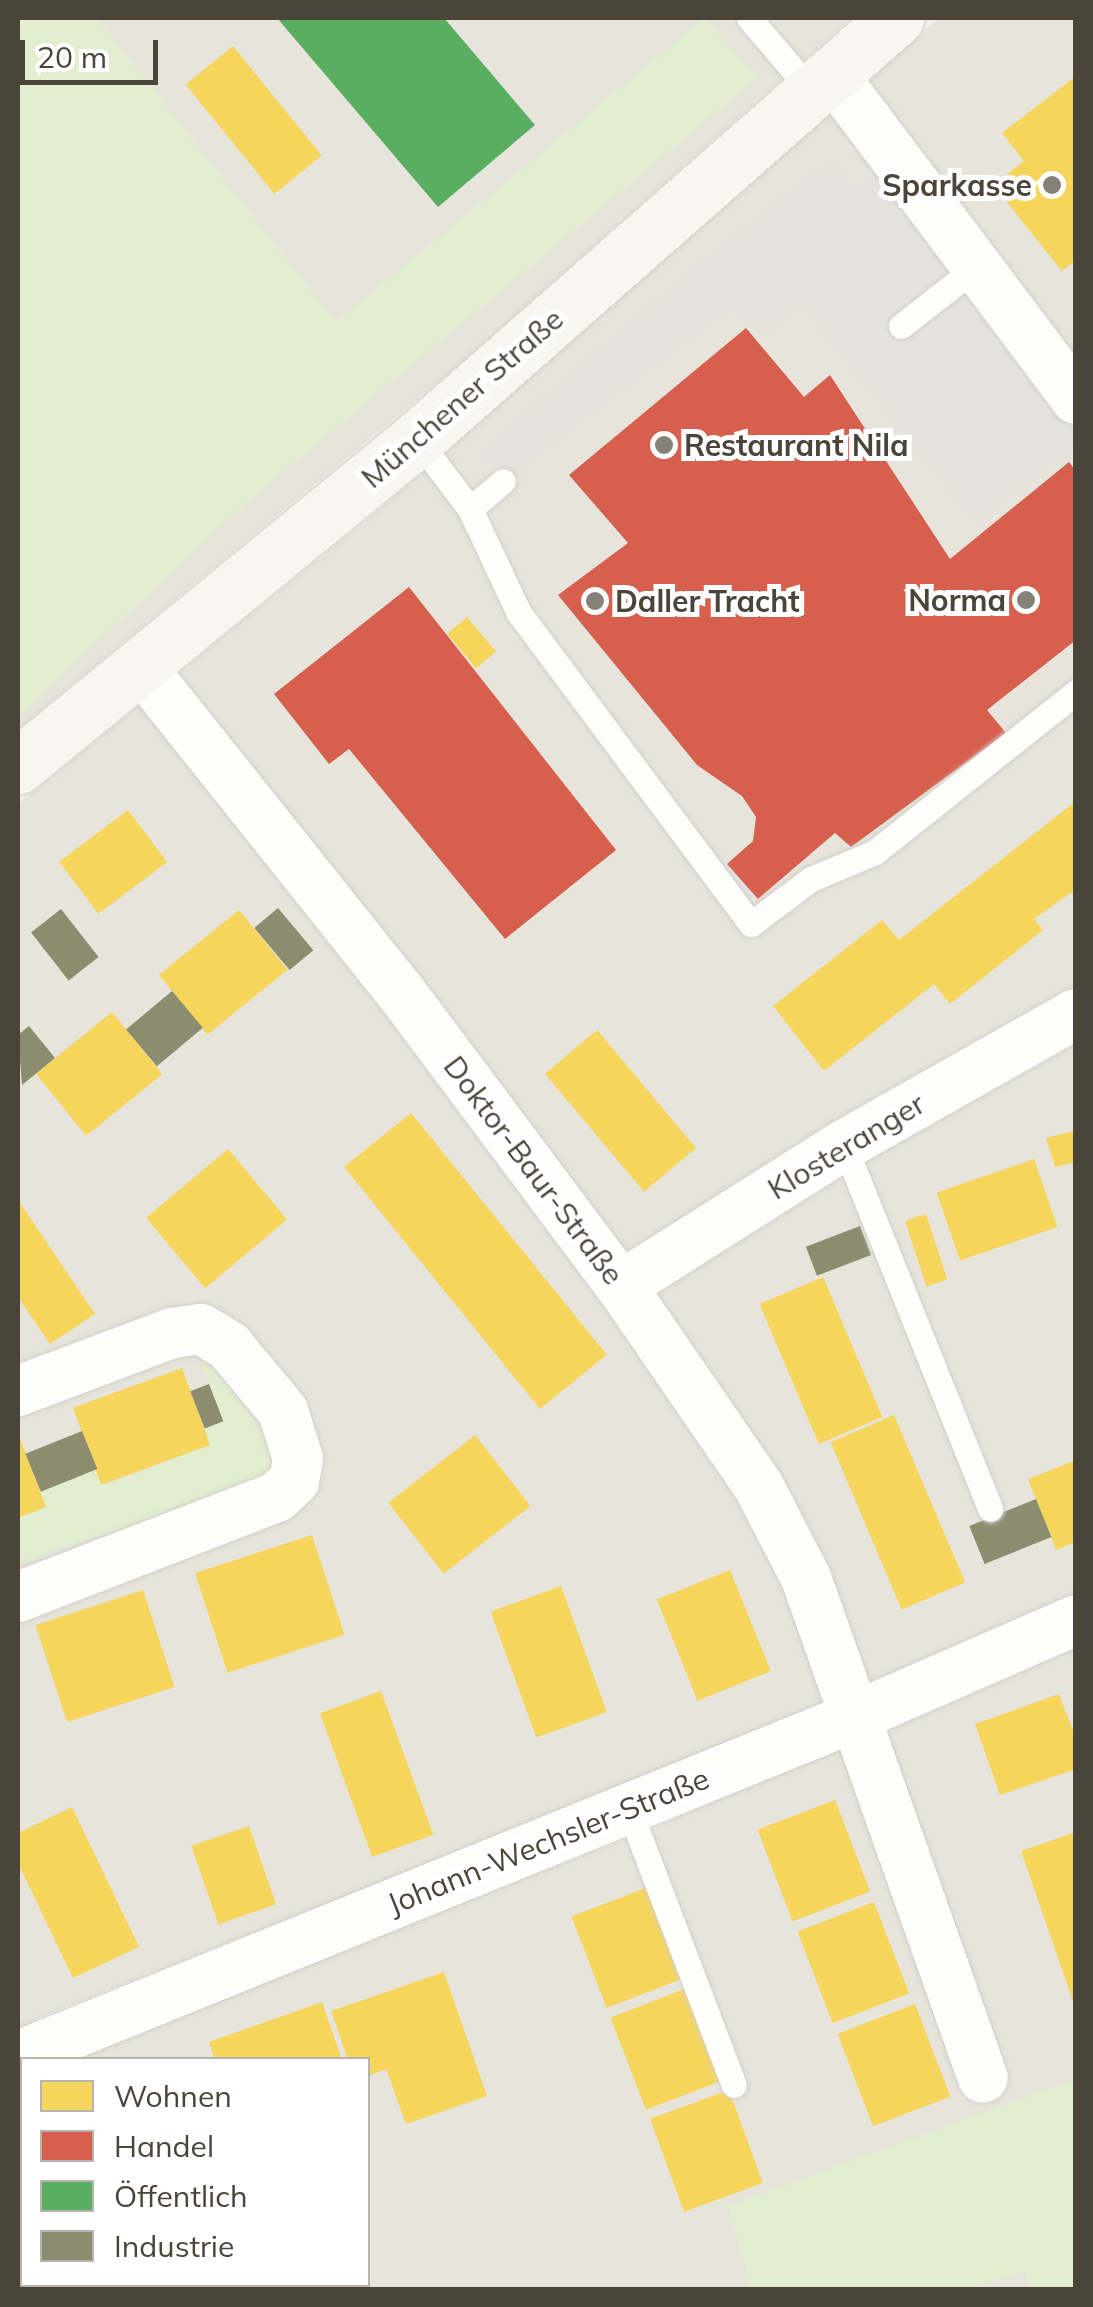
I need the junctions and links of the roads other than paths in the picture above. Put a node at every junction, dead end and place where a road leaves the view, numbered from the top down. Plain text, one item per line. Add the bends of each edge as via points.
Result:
1 (749, 18) edge
2 (896, 18) edge
3 (823, 84) junction
4 (979, 265) junction
5 (901, 326) dead end
6 (1076, 399) edge
7 (417, 439) junction
8 (504, 481) dead end
9 (470, 510) junction
10 (141, 668) junction
11 (1076, 692) edge
12 (18, 766) edge
13 (1076, 1014) edge
14 (844, 1144) junction
15 (621, 1286) junction
16 (18, 1391) edge
17 (990, 1509) dead end
18 (18, 1597) edge
19 (1076, 1620) edge
20 (852, 1718) junction
21 (630, 1809) junction
22 (19, 2051) edge
23 (983, 2078) dead end
24 (734, 2085) dead end

1 - 3 lane
2 - 3 main road, Münchener Straße
3 - 4 street
3 - 7 main road, Münchener Straße
4 - 5 lane
4 - 6 street
7 - 9 lane
7 - 10 main road, Münchener Straße
8 - 9 lane
9 - 11 lane via 518,614 751,924 810,879 874,852
10 - 12 main road, Münchener Straße
10 - 15 street, Doktor-Baur-Straße via 400,992
13 - 14 street, Klosteranger
14 - 15 street, Klosteranger
14 - 17 lane
15 - 20 street, Doktor-Baur-Straße via 759,1487 806,1578
16 - 18 street via 172,1332 201,1330 230,1346 283,1410 298,1458 294,1481 277,1496
19 - 20 street, Johann-Wechsler-Straße
20 - 21 street, Johann-Wechsler-Straße
20 - 23 street, Doktor-Baur-Straße
21 - 22 street, Johann-Wechsler-Straße
21 - 24 lane

